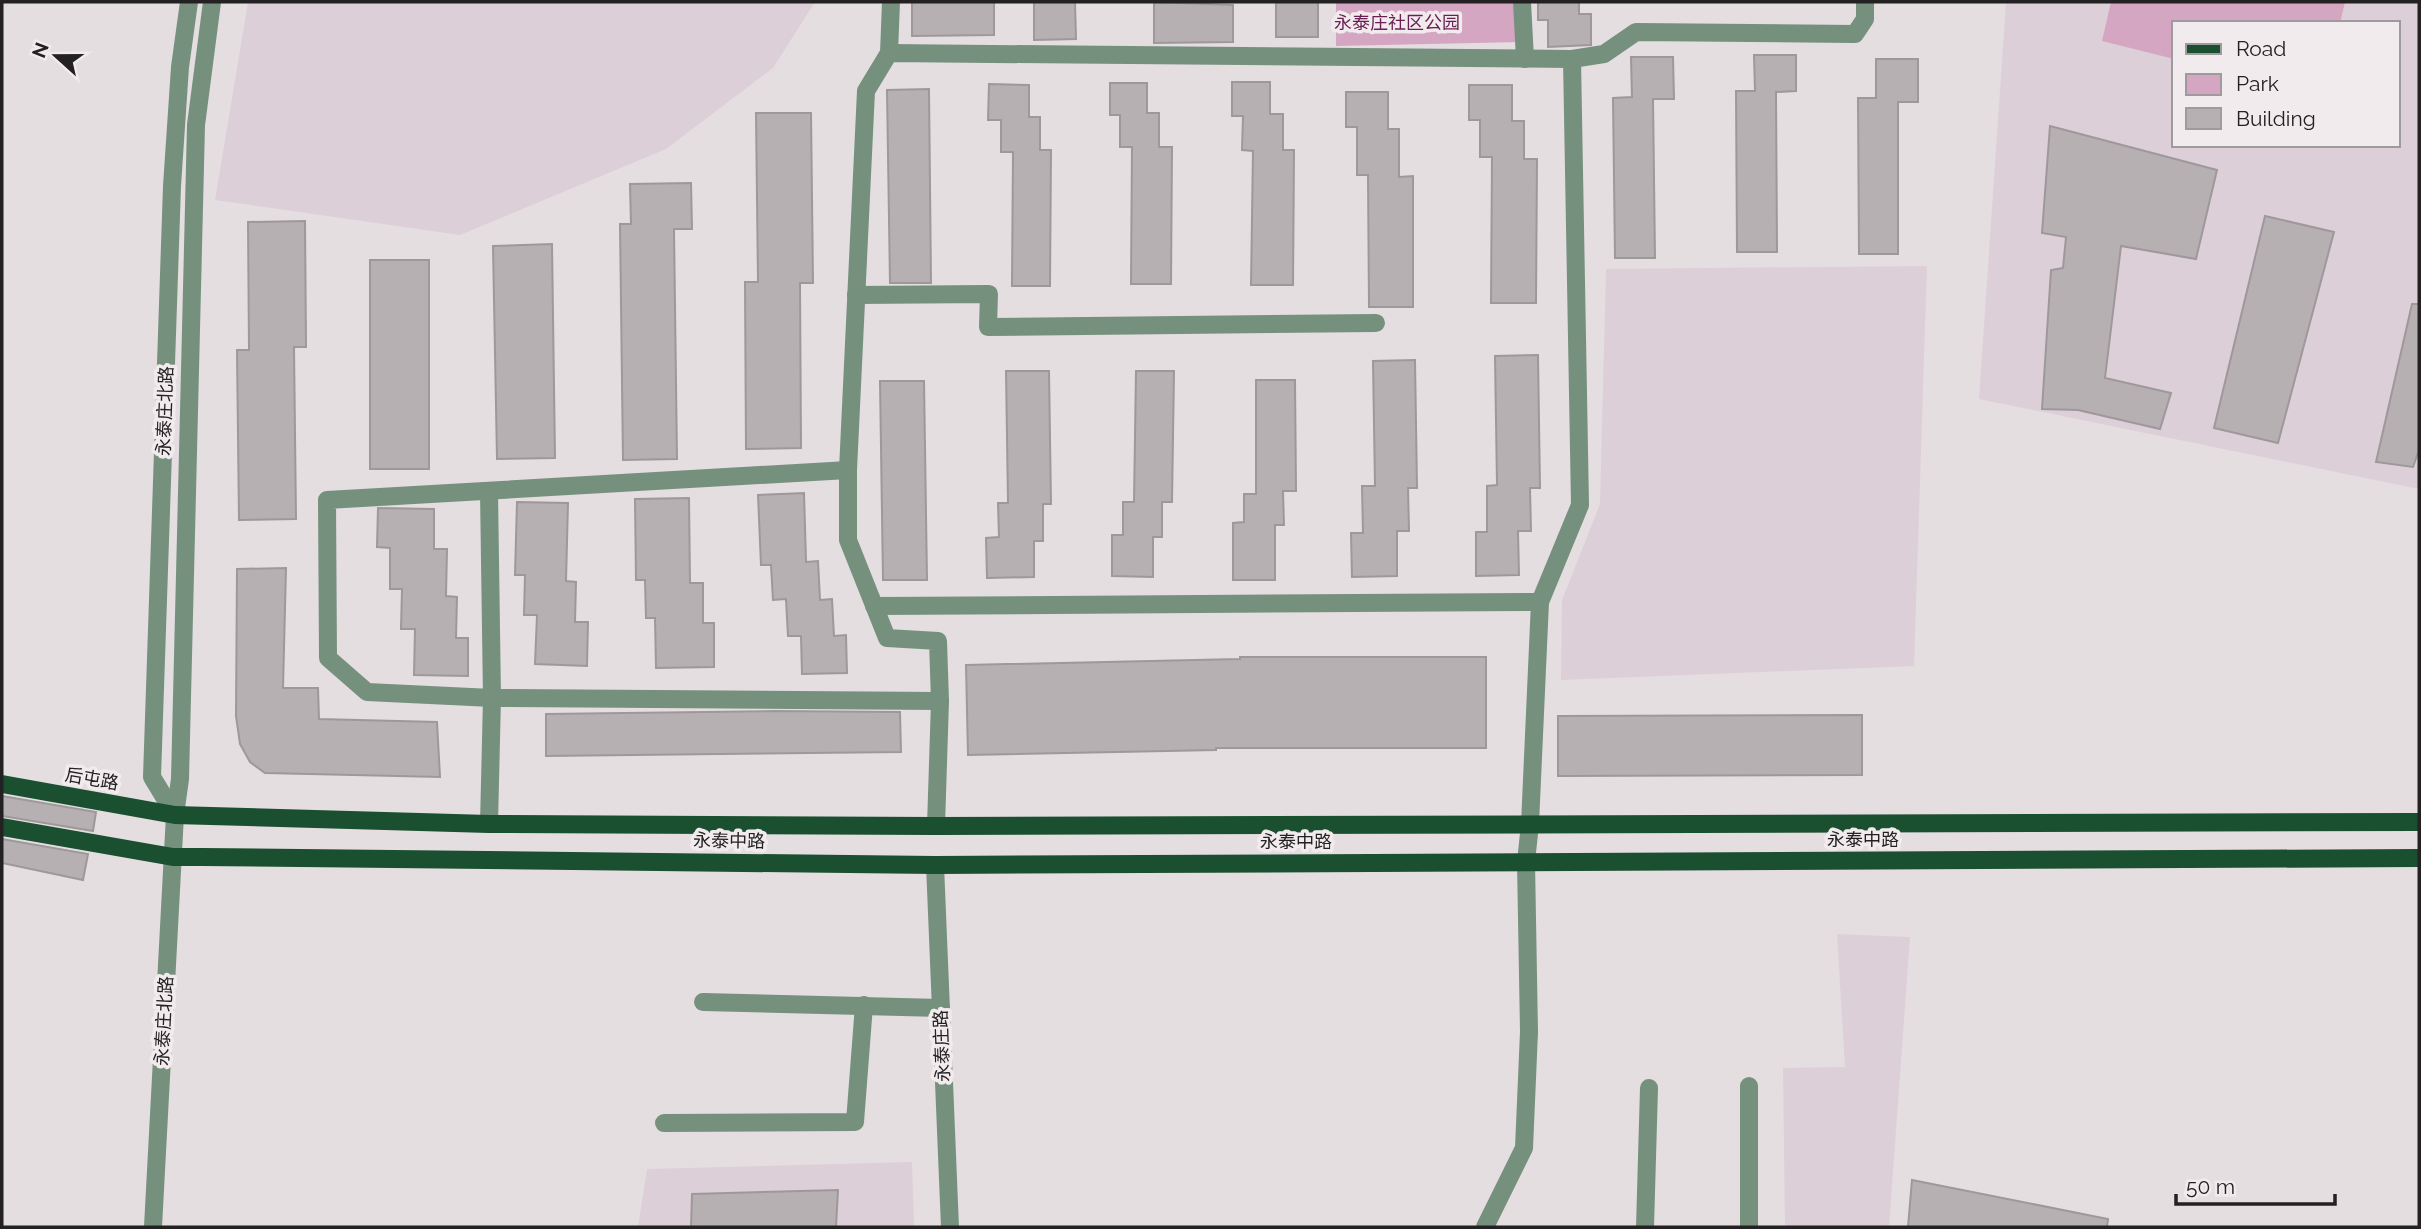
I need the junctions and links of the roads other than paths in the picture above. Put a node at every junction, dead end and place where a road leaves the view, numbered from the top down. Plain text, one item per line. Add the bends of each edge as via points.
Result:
1 (189, 2) edge
2 (212, 2) edge
3 (891, 2) edge
4 (1522, 2) edge
5 (1865, 2) edge
6 (889, 53) junction
7 (1525, 59) junction
8 (1572, 59) junction
9 (856, 296) junction
10 (1376, 323) dead end
11 (848, 470) junction
12 (489, 491) junction
13 (1540, 602) junction
14 (874, 606) junction
15 (492, 698) junction
16 (940, 702) junction
17 (2, 784) edge
18 (175, 815) junction
19 (2419, 822) edge
20 (489, 824) junction
21 (1530, 824) junction
22 (936, 826) junction
23 (2, 827) edge
24 (173, 857) junction
25 (2419, 858) edge
26 (1526, 862) junction
27 (935, 865) junction
28 (703, 1002) dead end
29 (864, 1004) junction
30 (941, 1008) junction
31 (1749, 1086) dead end
32 (1649, 1088) dead end
33 (664, 1123) dead end
34 (153, 1227) edge
35 (950, 1227) edge
36 (1485, 1227) edge
37 (1645, 1227) edge
38 (1749, 1227) edge

1 - 18 street, 永泰庄北路 via 172,187 152,777
2 - 18 street, 永泰庄北路 via 195,125 180,779
3 - 6 street
4 - 7 street
5 - 8 street via 1865,19 1854,34 1636,32 1604,54
6 - 7 street
6 - 9 street via 866,91
7 - 8 street
8 - 13 street via 1580,505
9 - 10 street via 989,294 988,327
9 - 11 street
11 - 12 street
11 - 14 street via 848,540
12 - 15 street
12 - 15 street via 327,500 328,658 367,692
13 - 14 street
13 - 21 street
14 - 16 street via 887,638 938,641
15 - 16 street
15 - 20 street
16 - 22 street
17 - 18 main road, 后屯路
18 - 20 main road, 永泰中路
18 - 24 street, 永泰庄北路
19 - 21 main road, 永泰中路
20 - 22 main road, 永泰中路
21 - 22 main road, 永泰中路
21 - 26 street
23 - 24 main road
24 - 27 main road, 永泰中路
24 - 34 street, 永泰庄北路
25 - 26 main road, 永泰中路
26 - 27 main road, 永泰中路
26 - 36 street via 1529,1032 1524,1147
27 - 30 street, 永泰庄路
28 - 29 street
29 - 30 street
29 - 33 street via 855,1122
30 - 35 street, 永泰庄路
31 - 38 street
32 - 37 street

